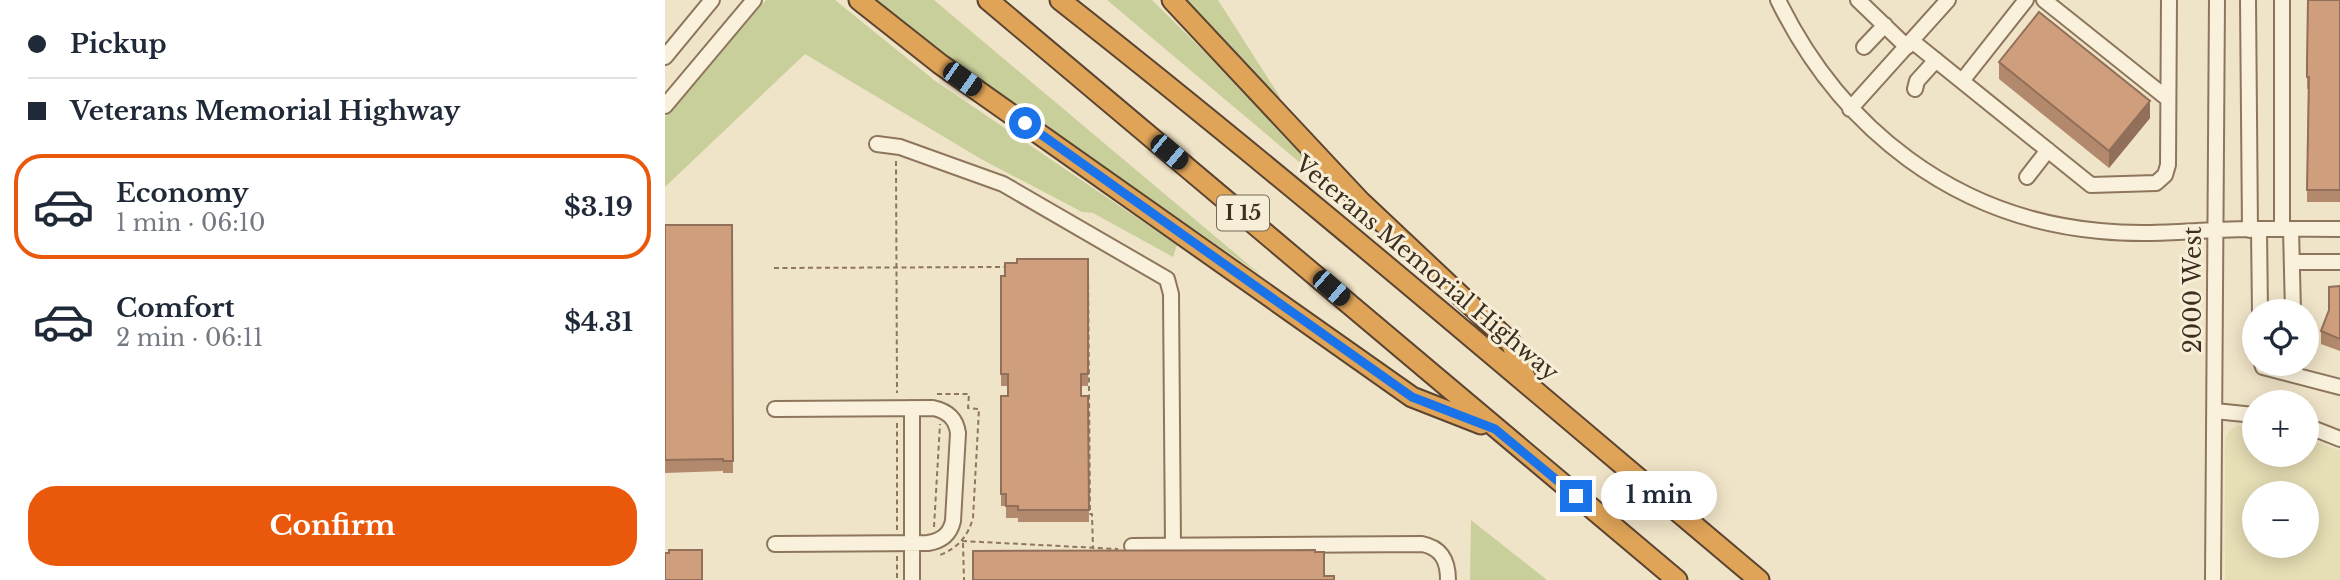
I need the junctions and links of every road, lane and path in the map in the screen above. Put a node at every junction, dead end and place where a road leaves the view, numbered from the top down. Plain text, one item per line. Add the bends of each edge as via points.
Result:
1 (712, 0) edge
2 (754, 0) edge
3 (859, 0) edge
4 (988, 0) edge
5 (1060, 0) edge
6 (1171, 0) edge
7 (1778, 0) edge
8 (1858, 0) edge
9 (1948, 0) edge
10 (2026, 0) edge
11 (2044, 0) edge
12 (2169, 0) edge
13 (2217, 0) edge
14 (2248, 0) edge
15 (2282, 0) edge
16 (1885, 25) junction
17 (1910, 44) junction
18 (1864, 47) dead end
19 (665, 57) edge
20 (1936, 60) junction
21 (1962, 81) junction
22 (1916, 89) dead end
23 (2168, 99) junction
24 (665, 106) edge
25 (1850, 109) junction
26 (877, 144) dead end
27 (896, 146) junction
28 (2048, 150) junction
29 (2027, 177) dead end
30 (2287, 229) junction
31 (2340, 229) edge
32 (2216, 230) junction
33 (2254, 230) junction
34 (2292, 262) junction
35 (2340, 262) edge
36 (896, 267) junction
37 (1007, 267) edge
38 (1089, 267) edge
39 (775, 268) dead end
40 (2259, 299) edge
41 (2293, 299) edge
42 (2311, 376) edge
43 (1528, 383) junction
44 (2340, 387) edge
45 (941, 394) dead end
46 (775, 409) dead end
47 (904, 409) junction
48 (940, 410) junction
49 (2215, 411) junction
50 (2242, 414) edge
51 (1495, 429) junction
52 (2319, 431) edge
53 (2340, 439) edge
54 (937, 541) junction
55 (962, 541) junction
56 (904, 543) junction
57 (775, 544) dead end
58 (1132, 546) joint
59 (1173, 546) junction
60 (1093, 549) junction
61 (897, 580) edge
62 (912, 580) edge
63 (964, 580) edge
64 (1448, 580) edge
65 (1677, 580) edge
66 (1759, 580) edge
67 (2213, 580) edge

1 - 19 street
2 - 24 street
3 - 51 highway via 940,64 1412,397
4 - 51 highway, I 15
5 - 43 highway, Veterans Memorial Highway / I 15
6 - 43 highway via 1361,202 1511,343
7 - 25 street via 1808,55
8 - 16 street
9 - 17 street
10 - 21 street
11 - 23 street
12 - 23 street
13 - 32 street, 2000 West
14 - 33 street
15 - 30 street
16 - 17 street
16 - 18 street
17 - 20 street
17 - 25 street
20 - 21 street
20 - 22 street via 1917,81
21 - 28 street
23 - 28 street via 2168,165 2156,183 2091,185
25 - 32 street via 1909,160 1946,184 2024,216 2100,231 2163,234
26 - 27 street
27 - 36 path
27 - 59 street via 1013,189 1167,279 1171,294
28 - 29 street
30 - 31 street
30 - 33 street
30 - 34 street
32 - 33 street
32 - 49 street, 2000 West
33 - 40 street
34 - 35 street
34 - 41 street
36 - 37 path
36 - 39 path
36 - 47 path
38 - 60 path
42 - 44 street
43 - 66 highway, Veterans Memorial Highway / I 15
45 - 48 path
46 - 47 street
47 - 48 street
47 - 56 street
47 - 56 path
48 - 54 path
48 - 54 street via 953,419 958,433 953,521 949,532
49 - 50 street
49 - 67 street, 2000 West
51 - 65 highway, I 15
52 - 53 street
54 - 55 path
54 - 56 street
55 - 60 path
55 - 63 path
56 - 57 street
56 - 61 path
56 - 62 street
58 - 59 street
58 - 60 path
59 - 64 street via 1422,544 1443,556

